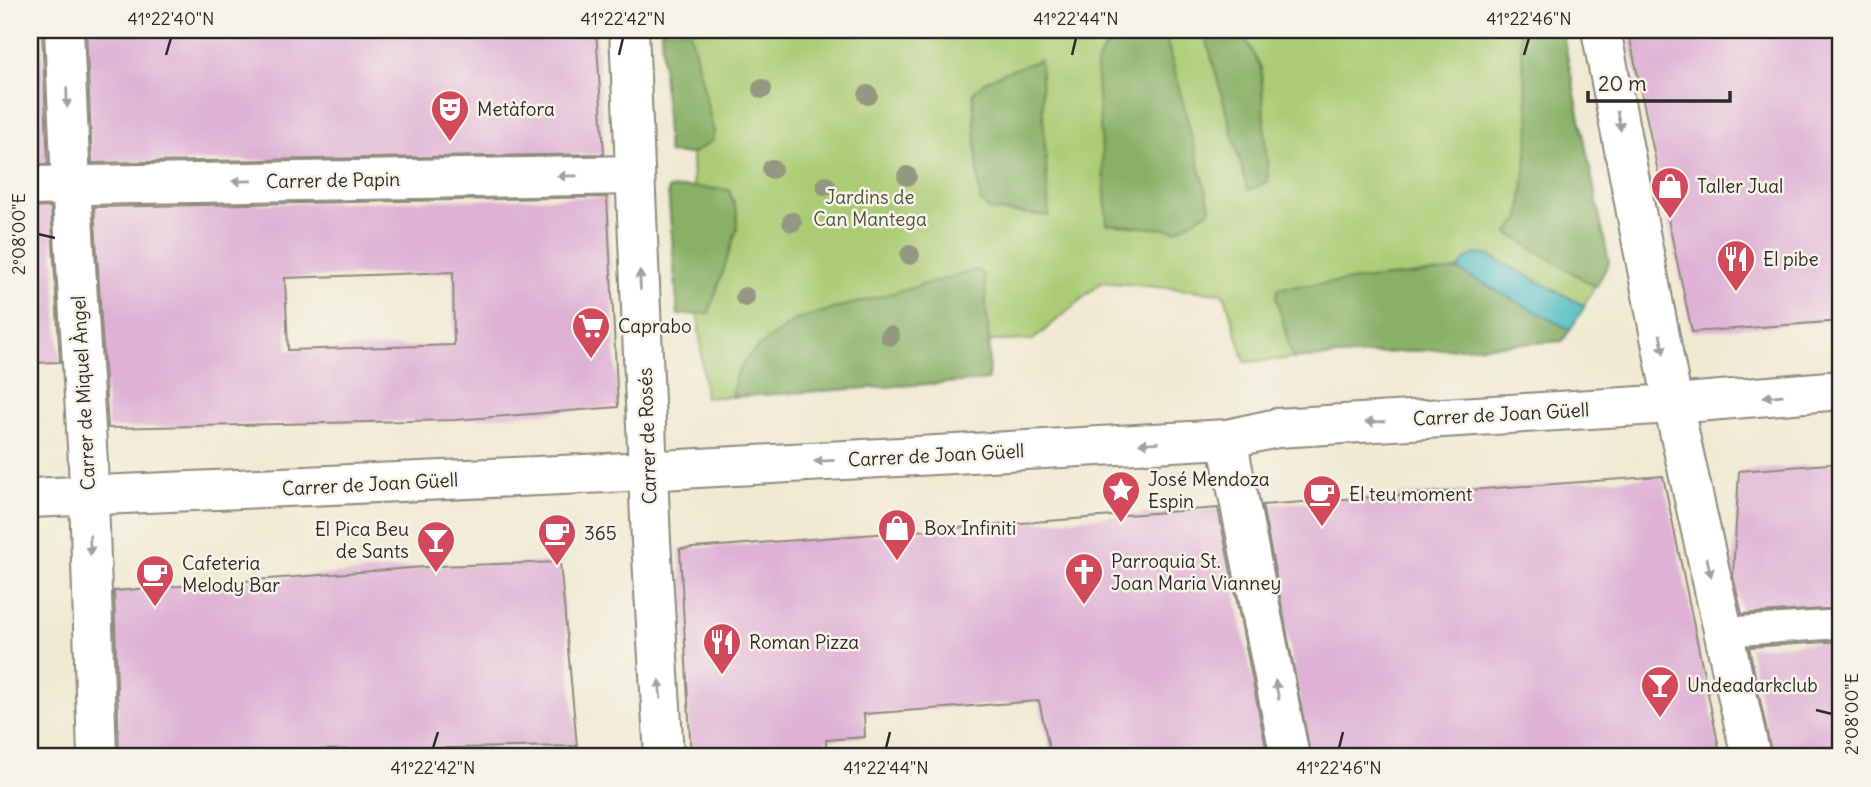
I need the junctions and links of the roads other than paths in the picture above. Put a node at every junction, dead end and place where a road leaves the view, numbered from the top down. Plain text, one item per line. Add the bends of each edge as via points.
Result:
1 (64, 30) edge
2 (629, 30) edge
3 (1601, 30) edge
4 (635, 175) junction
5 (71, 184) junction
6 (30, 186) edge
7 (1841, 390) edge
8 (1673, 404) junction
9 (1227, 439) junction
10 (649, 471) junction
11 (88, 497) junction
12 (30, 498) edge
13 (1841, 624) edge
14 (1723, 632) junction
15 (97, 757) edge
16 (664, 757) edge
17 (1290, 757) edge
18 (1751, 757) edge

1 -> 5 street, Carrer de Miquel Àngel
2 - 4 street, Carrer de Rosés
3 -> 8 street
4 -> 5 street, Carrer de Papin
10 -> 4 street, Carrer de Rosés
5 - 6 street, Carrer de Papin
5 - 11 street, Carrer de Miquel Àngel
7 -> 8 street, Carrer de Joan Güell
8 -> 9 street, Carrer de Joan Güell via 1277,428
8 -> 14 street
9 -> 10 street, Carrer de Joan Güell
17 -> 9 street
10 - 11 street, Carrer de Joan Güell
16 -> 10 street, Carrer de Rosés
11 - 12 street, Carrer de Joan Güell
11 -> 15 street, Carrer de Miquel Àngel
13 - 14 lane
14 - 18 street

